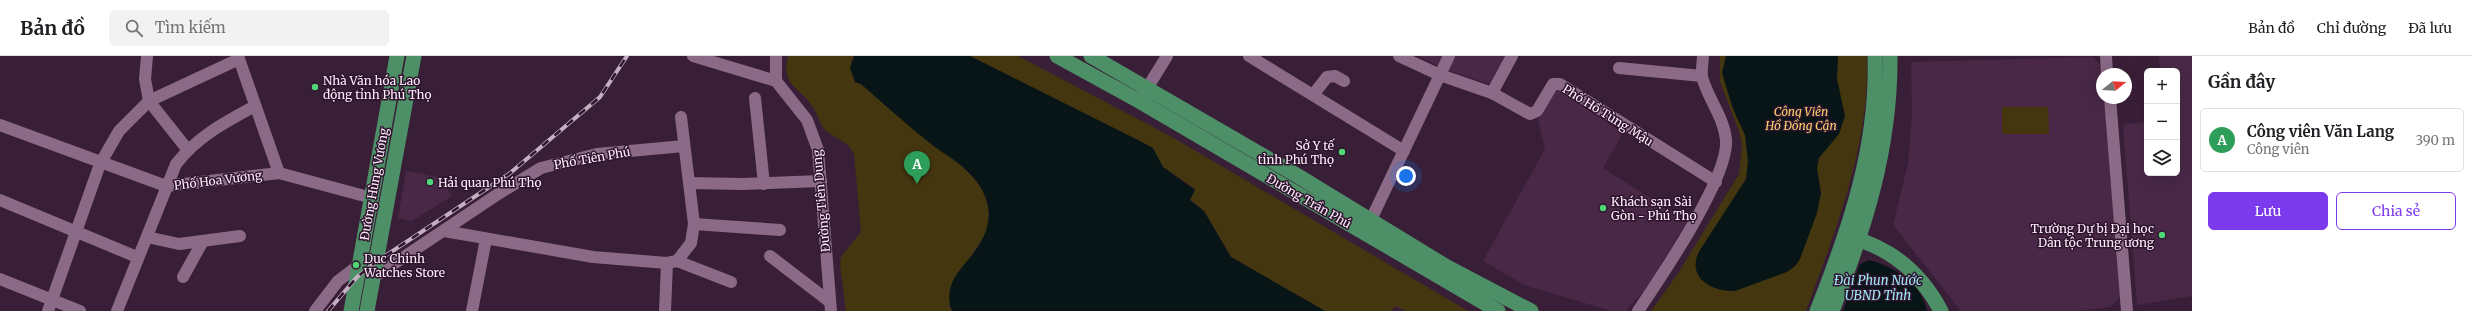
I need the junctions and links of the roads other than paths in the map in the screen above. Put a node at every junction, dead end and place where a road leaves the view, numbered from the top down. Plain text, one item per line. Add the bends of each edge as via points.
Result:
1 (147, 56) edge
2 (397, 56) edge
3 (414, 56) edge
4 (693, 56) edge
5 (776, 56) edge
6 (1057, 56) edge
7 (1091, 56) edge
8 (1167, 56) edge
9 (1249, 56) edge
10 (1399, 56) edge
11 (1449, 56) edge
12 (1512, 56) edge
13 (1703, 56) edge
14 (1875, 56) edge
15 (1890, 56) edge
16 (2106, 56) edge
17 (238, 57) edge
18 (1619, 68) dead end
19 (2107, 68) edge
20 (1440, 75) junction
21 (1702, 76) junction
22 (776, 81) junction
23 (1344, 81) dead end
24 (1148, 87) junction
25 (1492, 93) junction
26 (1313, 95) junction
27 (755, 98) dead end
28 (149, 101) junction
29 (1139, 101) junction
30 (2110, 104) edge
31 (255, 106) junction
32 (681, 117) dead end
33 (0, 125) edge
34 (684, 146) junction
35 (187, 149) junction
36 (1404, 151) junction
37 (100, 164) junction
38 (279, 172) junction
39 (821, 181) junction
40 (1716, 182) junction
41 (689, 183) junction
42 (764, 184) junction
43 (166, 186) junction
44 (372, 198) junction
45 (0, 200) edge
46 (694, 224) junction
47 (1368, 227) junction
48 (780, 230) dead end
49 (78, 231) junction
50 (444, 231) junction
51 (240, 236) dead end
52 (147, 237) junction
53 (1853, 238) junction
54 (486, 239) junction
55 (203, 241) junction
56 (770, 256) dead end
57 (137, 257) junction
58 (672, 262) junction
59 (359, 265) junction
60 (183, 277) dead end
61 (374, 277) junction
62 (0, 279) edge
63 (731, 282) dead end
64 (53, 300) junction
65 (831, 307) edge
66 (1528, 310) edge
67 (48, 311) edge
68 (80, 311) edge
69 (117, 311) edge
70 (315, 311) edge
71 (350, 311) edge
72 (367, 311) edge
73 (472, 311) edge
74 (665, 311) edge
75 (1498, 311) edge
76 (1638, 311) edge
77 (1817, 311) edge
78 (1832, 311) edge
79 (1940, 311) edge
80 (2127, 311) edge

1 - 28 street via 145,79
2 - 44 main road, Đường Hùng Vương
3 - 61 main road, Đường Hùng Vương
4 - 22 street
5 - 22 street
6 - 29 main road, Đường Trần Phú
7 - 24 main road, Đường Trần Phú
8 - 24 street
9 - 26 street
10 - 20 street, Phố Hồ Tùng Mậu
11 - 20 street
12 - 25 street
13 - 21 street
14 - 53 main road via 1876,98
15 - 53 main road via 1890,98 1886,129 1875,181
16 - 19 street
17 - 28 street
17 - 31 street
18 - 21 street
20 - 25 street, Phố Hồ Tùng Mậu
20 - 36 street
21 - 40 street via 1722,121 1726,138 1726,152
22 - 39 street, Đường Tiên Dung via 806,120 818,150
23 - 26 street via 1335,76 1327,77
24 - 29 street
24 - 47 main road, Đường Trần Phú
25 - 40 street, Phố Hồ Tùng Mậu via 1530,114 1537,111 1553,84 1560,84
26 - 36 street
27 - 42 street via 756,128
28 - 35 street
28 - 37 street via 120,131
29 - 47 main road, Đường Trần Phú
30 - 80 street
31 - 35 street via 225,122
31 - 38 street
32 - 34 street
33 - 37 street, Phố Hoa Vương
34 - 41 street
34 - 50 street, Phố Tiên Phú via 598,154 541,168
35 - 43 street via 176,164
36 - 47 street
37 - 43 street, Phố Hoa Vương
37 - 49 street
38 - 43 street, Phố Hoa Vương
38 - 44 street, Phố Hoa Vương
39 - 42 street
39 - 65 street, Đường Tiên Dung
40 - 76 street
41 - 42 street
41 - 46 street
43 - 52 street
44 - 59 main road, Đường Hùng Vương
45 - 49 street
46 - 48 street
46 - 58 street via 691,243
47 - 66 main road, Đường Trần Phú
47 - 75 main road, Đường Trần Phú
49 - 57 street
49 - 64 street
50 - 54 street
50 - 61 street, Phố Tiên Phú
51 - 55 street
52 - 55 street via 179,244
52 - 57 street
53 - 77 main road
53 - 78 main road
53 - 79 main road via 1881,248 1903,263 1923,283
54 - 58 street via 593,257
54 - 73 street
55 - 60 street
56 - 65 street
57 - 69 street
58 - 63 street
58 - 74 street
59 - 70 street via 338,281
59 - 71 main road, Đường Hùng Vương
61 - 72 main road, Đường Hùng Vương
62 - 64 street
64 - 67 street
64 - 68 street

